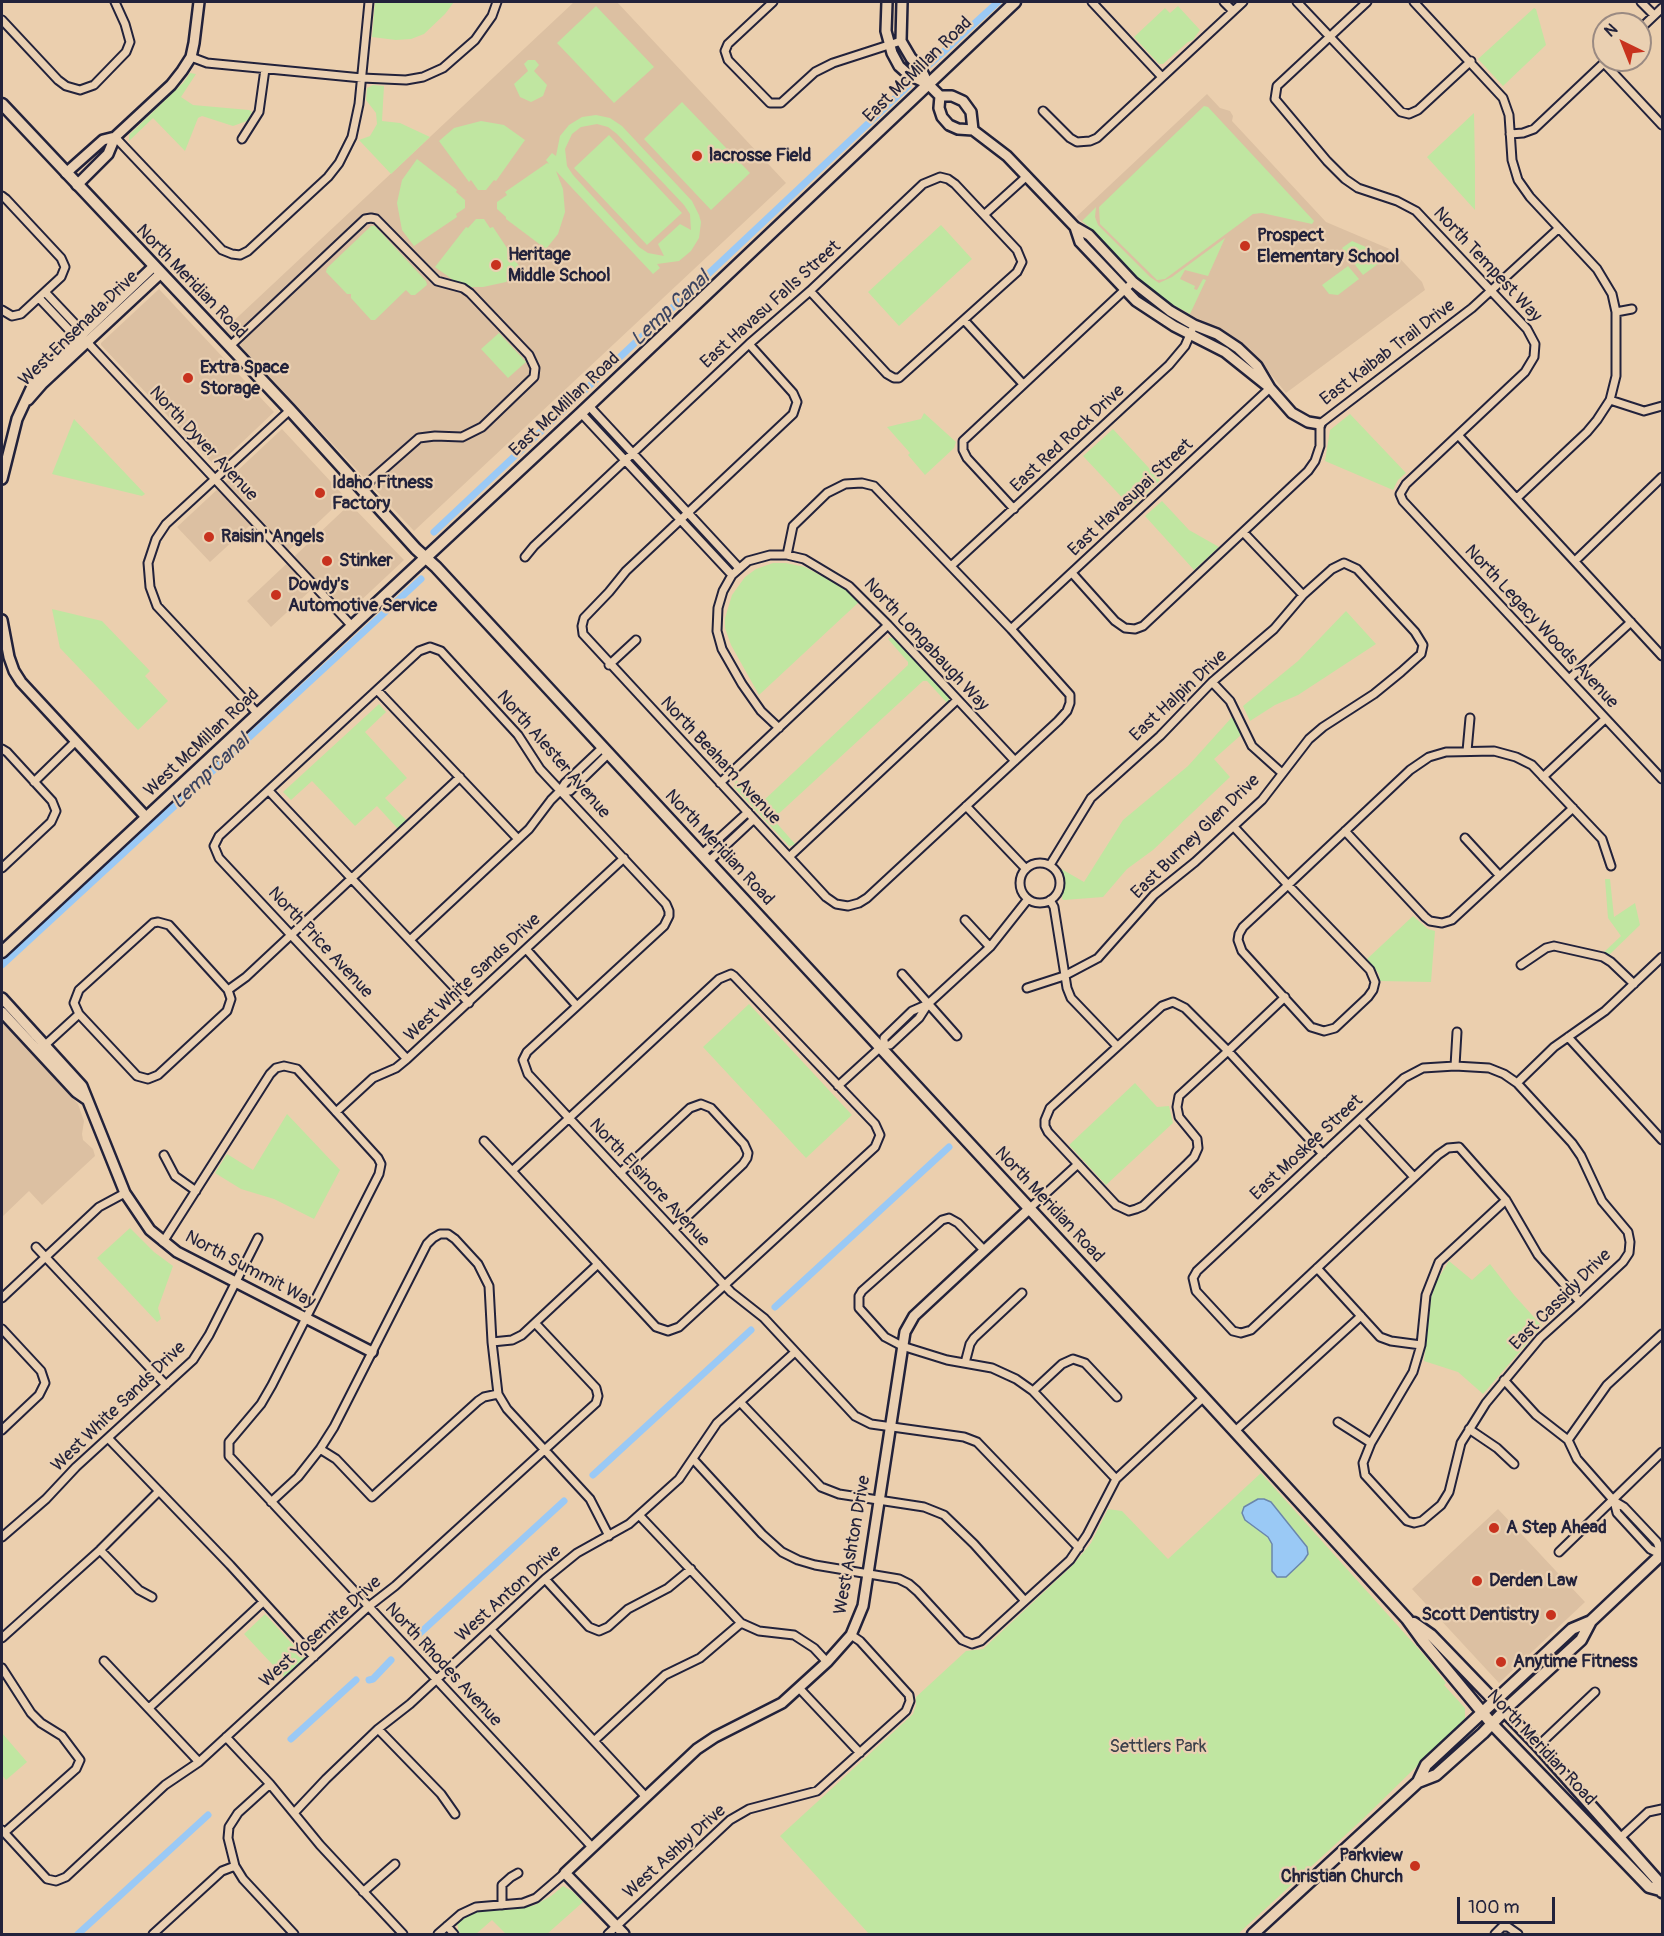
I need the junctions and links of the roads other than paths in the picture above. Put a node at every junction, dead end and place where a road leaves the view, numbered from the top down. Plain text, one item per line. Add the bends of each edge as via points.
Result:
1 (115, 2) edge
2 (199, 2) edge
3 (369, 2) edge
4 (497, 2) edge
5 (773, 2) edge
6 (887, 2) edge
7 (902, 2) edge
8 (1015, 2) edge
9 (1092, 2) edge
10 (1224, 2) edge
11 (1243, 2) edge
12 (1297, 2) edge
13 (1367, 2) edge
14 (1414, 2) edge
15 (1641, 2) edge
16 (1662, 8) edge
17 (1233, 11) junction
18 (1654, 15) joint
19 (2, 20) edge
20 (1330, 37) junction
21 (901, 41) junction
22 (889, 45) junction
23 (190, 57) junction
24 (1471, 62) junction
25 (265, 69) junction
26 (1595, 72) edge
27 (1615, 72) edge
28 (1162, 77) junction
29 (362, 78) junction
30 (928, 84) junction
31 (940, 96) junction
32 (2, 104) edge
33 (1043, 111) dead end
34 (1662, 125) edge
35 (973, 130) junction
36 (1510, 134) junction
37 (116, 137) junction
38 (242, 139) dead end
39 (66, 173) junction
40 (1027, 176) junction
41 (77, 185) junction
42 (2, 196) edge
43 (985, 214) junction
44 (1075, 227) junction
45 (1559, 228) junction
46 (157, 271) junction
47 (1133, 282) junction
48 (1125, 290) junction
49 (1492, 290) junction
50 (810, 291) junction
51 (45, 292) junction
52 (39, 298) junction
53 (1632, 309) dead end
54 (2, 310) edge
55 (1616, 312) junction
56 (964, 320) junction
57 (1192, 330) junction
58 (84, 339) junction
59 (748, 344) junction
60 (230, 346) junction
61 (1023, 384) junction
62 (1270, 388) junction
63 (1610, 400) junction
64 (1662, 406) edge
65 (585, 409) junction
66 (290, 410) junction
67 (1320, 424) junction
68 (1458, 435) junction
69 (5, 445) edge
70 (633, 453) junction
71 (625, 460) junction
72 (1662, 477) edge
73 (2, 479) edge
74 (215, 479) junction
75 (361, 489) junction
76 (1517, 498) junction
77 (1014, 509) junction
78 (689, 513) junction
79 (681, 520) junction
80 (1244, 534) junction
81 (787, 555) junction
82 (525, 557) dead end
83 (424, 558) junction
84 (1575, 561) junction
85 (951, 566) junction
86 (739, 568) junction
87 (1072, 573) junction
88 (732, 575) junction
89 (1303, 595) junction
90 (2, 621) edge
91 (1631, 622) junction
92 (888, 625) junction
93 (352, 626) junction
94 (1011, 630) junction
95 (636, 640) dead end
96 (1423, 645) joint
97 (1662, 656) edge
98 (609, 664) junction
99 (1569, 679) junction
100 (1212, 682) junction
101 (377, 690) junction
102 (957, 700) junction
103 (258, 714) junction
104 (1470, 718) dead end
105 (1605, 718) junction
106 (779, 728) junction
107 (76, 741) junction
108 (2, 749) edge
109 (605, 751) junction
110 (1467, 751) junction
111 (1015, 761) junction
112 (1282, 773) junction
113 (460, 777) junction
114 (1543, 777) junction
115 (1662, 779) edge
116 (34, 782) junction
117 (720, 783) junction
118 (268, 791) junction
119 (561, 791) junction
120 (966, 806) junction
121 (1573, 808) junction
122 (748, 812) junction
123 (146, 818) junction
124 (754, 819) junction
125 (1234, 827) junction
126 (1345, 831) junction
127 (1465, 838) dead end
128 (518, 839) junction
129 (706, 857) junction
130 (789, 857) junction
131 (624, 858) junction
132 (1050, 865) junction
133 (1611, 866) dead end
134 (2, 868) edge
135 (1026, 869) junction
136 (1499, 875) junction
137 (352, 879) junction
138 (1288, 885) junction
139 (1028, 899) junction
140 (1050, 900) junction
141 (965, 920) dead end
142 (291, 936) junction
143 (410, 940) junction
144 (990, 947) junction
145 (526, 949) junction
146 (2, 952) edge
147 (1662, 957) edge
148 (1521, 965) dead end
149 (902, 974) dead end
150 (1064, 976) junction
151 (1634, 984) junction
152 (1027, 988) dead end
153 (228, 990) junction
154 (2, 998) edge
155 (1285, 998) junction
156 (469, 1002) junction
157 (927, 1004) junction
158 (577, 1006) junction
159 (2, 1012) edge
160 (79, 1014) junction
161 (1457, 1032) dead end
162 (957, 1036) dead end
163 (1568, 1037) junction
164 (882, 1046) junction
165 (1117, 1046) junction
166 (42, 1048) junction
167 (1228, 1051) junction
168 (407, 1059) junction
169 (1455, 1066) junction
170 (1517, 1083) junction
171 (838, 1086) junction
172 (336, 1112) junction
173 (569, 1118) junction
174 (1360, 1119) junction
175 (1662, 1140) edge
176 (484, 1141) dead end
177 (1323, 1154) junction
178 (164, 1155) dead end
179 (1078, 1164) junction
180 (512, 1171) junction
181 (620, 1173) junction
182 (1414, 1178) junction
183 (196, 1191) junction
184 (125, 1193) junction
185 (1506, 1200) junction
186 (1030, 1208) junction
187 (673, 1230) junction
188 (258, 1238) dead end
189 (163, 1242) junction
190 (1630, 1242) joint
191 (36, 1247) dead end
192 (984, 1250) junction
193 (46, 1257) junction
194 (598, 1264) junction
195 (1317, 1268) junction
196 (236, 1283) junction
197 (724, 1286) junction
198 (1022, 1293) dead end
199 (2, 1298) edge
200 (1580, 1302) junction
201 (1361, 1316) junction
202 (306, 1318) junction
203 (535, 1323) junction
204 (2, 1329) edge
205 (1662, 1334) edge
206 (492, 1342) junction
207 (1421, 1345) junction
208 (902, 1346) junction
209 (372, 1352) junction
210 (795, 1352) junction
211 (965, 1363) junction
212 (1504, 1380) junction
213 (166, 1385) junction
214 (1033, 1391) junction
215 (498, 1394) junction
216 (1117, 1397) dead end
217 (1204, 1397) junction
218 (740, 1402) junction
219 (1338, 1422) dead end
220 (889, 1426) junction
221 (1469, 1429) junction
222 (2, 1430) edge
223 (1235, 1431) junction
224 (108, 1438) junction
225 (1568, 1440) junction
226 (1371, 1443) junction
227 (320, 1449) junction
228 (544, 1451) junction
229 (1662, 1452) edge
230 (693, 1460) junction
231 (1514, 1464) dead end
232 (1116, 1479) junction
233 (159, 1491) junction
234 (879, 1500) junction
235 (1614, 1501) junction
236 (271, 1502) junction
237 (639, 1515) junction
238 (609, 1536) junction
239 (2, 1537) edge
240 (1079, 1548) junction
241 (100, 1550) junction
242 (1559, 1552) dead end
243 (1662, 1555) edge
244 (691, 1569) junction
245 (868, 1574) junction
246 (545, 1579) junction
247 (152, 1597) dead end
248 (1025, 1601) junction
249 (263, 1602) junction
250 (368, 1607) junction
251 (1407, 1619) junction
252 (1592, 1621) junction
253 (741, 1623) junction
254 (491, 1630) junction
255 (851, 1635) junction
256 (2, 1638) edge
257 (314, 1657) junction
258 (104, 1661) dead end
259 (827, 1662) junction
260 (2, 1668) edge
261 (437, 1680) junction
262 (799, 1688) junction
263 (1595, 1692) dead end
264 (1494, 1702) junction
265 (149, 1708) junction
266 (1483, 1712) junction
267 (1504, 1712) junction
268 (1492, 1724) junction
269 (378, 1729) junction
270 (226, 1737) junction
271 (595, 1740) junction
272 (1538, 1746) junction
273 (860, 1753) junction
274 (199, 1762) junction
275 (1418, 1782) junction
276 (270, 1784) junction
277 (646, 1797) junction
278 (1661, 1809) edge
279 (294, 1813) junction
280 (455, 1814) dead end
281 (3, 1832) edge
282 (1620, 1838) junction
283 (592, 1847) junction
284 (1632, 1861) junction
285 (395, 1864) dead end
286 (235, 1866) junction
287 (518, 1873) dead end
288 (565, 1873) junction
289 (363, 1892) junction
290 (1661, 1892) edge
291 (502, 1905) junction
292 (447, 1926) junction
293 (616, 1926) junction
294 (1516, 1932) edge
295 (153, 1935) edge
296 (294, 1935) edge
297 (403, 1935) edge
298 (438, 1935) edge
299 (454, 1935) edge
300 (608, 1935) edge
301 (624, 1935) edge
302 (1253, 1935) edge
303 (1495, 1935) edge

1 - 19 street via 130,42 126,52 94,85 80,90 58,80
2 - 23 street
3 - 29 street
4 - 29 street via 475,40 443,68 406,80
5 - 22 street via 725,51 728,60 773,104 782,103 815,72
6 - 22 street
7 - 21 street
8 - 30 main road, East McMillan Road
9 - 28 street
10 - 17 street
11 - 17 street
12 - 20 street
13 - 20 street
14 - 24 street
15 - 18 street
16 - 18 street
17 - 28 street
20 - 24 street via 1398,110 1409,114
20 - 49 street, North Tempest Way via 1277,86 1275,99 1280,107 1346,179 1358,188 1416,211
21 - 22 street
21 - 30 street
22 - 30 street via 903,70
23 - 25 street via 207,63
23 - 37 street via 171,85
24 - 36 street via 1503,98
25 - 29 street
25 - 38 street via 259,112
26 - 36 street via 1534,129
27 - 34 street
28 - 33 street via 1097,138 1083,143 1070,138
29 - 37 street via 352,137 339,164 240,255 222,250
30 - 31 street
30 - 65 main road, East McMillan Road
31 - 35 street via 963,101 971,112
31 - 35 street via 939,108 949,125
32 - 39 main road, North Meridian Road
35 - 40 street
36 - 45 street via 1518,180
37 - 39 street via 103,140
37 - 41 street via 108,154
39 - 41 main road, North Meridian Road
40 - 43 street
40 - 44 street
41 - 46 main road, North Meridian Road
42 - 51 street via 61,258 65,267 61,277
43 - 50 street, East Havasu Falls Street via 948,179 940,177 923,184
43 - 56 street via 1017,250 1022,262 1017,272
44 - 47 street via 1089,235
44 - 48 street via 1080,242
45 - 49 street, East Kaibab Trail Drive
45 - 55 street via 1604,279
46 - 58 street, West Ensenada Drive
46 - 60 main road, North Meridian Road
47 - 48 street
47 - 57 street
48 - 57 street via 1158,317
48 - 61 street
49 - 67 street, East Kaibab Trail Drive
49 - 68 street, North Tempest Way via 1527,328 1535,350 1525,372
50 - 56 street via 894,378 904,376
50 - 59 street, East Havasu Falls Street
51 - 52 street
51 - 58 street via 79,328
52 - 54 street via 21,314 12,316
52 - 58 street via 73,334
53 - 55 street
55 - 63 street via 1616,376
56 - 61 street
57 - 62 street via 1228,341 1249,357
57 - 77 street, East Red Rock Drive via 1174,360
58 - 69 street, West Ensenada Drive via 21,409
58 - 74 street, North Dyver Avenue
59 - 70 street, East Havasu Falls Street
59 - 78 street via 793,393 797,402 793,414
60 - 66 main road, North Meridian Road
60 - 75 street via 364,219 376,219 430,275 463,288 477,299 529,355 536,372 531,381 482,427 462,437 417,440
61 - 77 street via 962,444 967,458
62 - 67 street via 1292,412
62 - 87 street, East Havasupai Street
63 - 64 street via 1644,411
63 - 76 street via 1587,432
65 - 70 street
65 - 71 street
65 - 83 main road, East McMillan Road
66 - 74 street
66 - 75 main road, North Meridian Road
67 - 80 street, East Kaibab Trail Drive via 1315,461
68 - 76 street
68 - 99 street, North Legacy Woods Avenue via 1400,494
69 - 73 street, West Ensenada Drive
70 - 71 street, East Havasu Falls Street
70 - 78 street
71 - 79 street
71 - 82 street, East Havasu Falls Street
72 - 84 street
74 - 93 street, North Dyver Avenue
74 - 103 street via 165,524 148,563 150,586 158,606
75 - 83 main road, North Meridian Road
76 - 84 street
77 - 85 street, East Red Rock Drive
78 - 79 street
78 - 86 street
79 - 88 street
79 - 98 street, North Beaham Avenue via 588,611 583,634
80 - 87 street, East Kaibab Trail Drive via 1135,629 1115,621
80 - 89 street
81 - 85 street via 797,521 833,488 855,483 879,490
81 - 86 street, North Longabaugh Way via 770,555
81 - 92 street, North Longabaugh Way via 804,559 849,586
83 - 93 main road, West McMillan Road
83 - 109 main road, North Meridian Road
84 - 91 street
85 - 94 street
86 - 88 street
87 - 94 street, East Havasupai Street
88 - 106 street via 718,608 719,640 742,684
89 - 96 street, East Halpin Drive via 1344,563 1357,569
89 - 100 street, East Halpin Drive via 1274,629
90 - 107 street via 14,671
91 - 97 street
91 - 99 street
92 - 102 street, North Longabaugh Way
92 - 106 street
93 - 103 main road, West McMillan Road
94 - 111 street via 1070,695 1067,711
95 - 98 street
96 - 112 street, East Burney Glen Drive via 1421,654 1401,672 1309,739
98 - 117 street, North Beaham Avenue
99 - 105 street, North Legacy Woods Avenue
100 - 112 street via 1230,701 1252,746
100 - 132 street, East Halpin Drive via 1091,798
101 - 113 street
101 - 118 street
101 - 119 street, North Alester Avenue via 419,651 430,647 441,651 519,735 534,761
102 - 111 street, North Longabaugh Way
102 - 130 street
103 - 123 main road, West McMillan Road
104 - 110 street
105 - 114 street
105 - 115 street, North Legacy Woods Avenue
106 - 117 street
107 - 116 street
107 - 123 street
108 - 116 street
109 - 119 street via 570,791
109 - 129 main road, North Meridian Road
110 - 114 street via 1494,751 1516,757 1532,765
110 - 126 street via 1429,757
111 - 120 street
112 - 125 street, East Burney Glen Drive
113 - 128 street
113 - 137 street
114 - 121 street
116 - 134 street via 56,811 51,822
117 - 122 street, North Beaham Avenue
118 - 137 street
118 - 142 street, North Price Avenue via 219,836 214,846 219,858
119 - 128 street
119 - 131 street, North Alester Avenue
120 - 130 street, North Beaham Avenue via 859,903 836,904
120 - 135 street
121 - 133 street via 1602,839
121 - 136 street
122 - 124 street, North Beaham Avenue
122 - 129 street
123 - 146 main road, West McMillan Road
124 - 129 street
124 - 130 street, North Beaham Avenue
125 - 138 street
125 - 150 street, East Burney Glen Drive via 1154,895 1098,958
126 - 136 street via 1435,923 1452,920
126 - 138 street
127 - 136 street
128 - 143 street
129 - 164 main road, North Meridian Road
131 - 145 street, West White Sands Drive
131 - 158 street, North Alester Avenue via 666,904 669,916 664,926
132 - 135 street via 1037,863
132 - 140 street via 1058,874 1060,886
135 - 139 street via 1020,888
137 - 142 street
137 - 143 street
138 - 155 street via 1243,927 1238,940 1242,951
138 - 155 street via 1370,970 1375,982 1368,997 1335,1028 1324,1031 1311,1027
139 - 140 street via 1038,903
139 - 144 street
140 - 150 street
141 - 144 street
142 - 153 street
142 - 168 street, North Price Avenue
143 - 156 street
144 - 157 street
145 - 156 street, West White Sands Drive
145 - 158 street
147 - 151 street
148 - 151 street via 1554,946 1603,957
149 - 157 street
150 - 152 street, East Burney Glen Drive
150 - 165 street via 1071,998
151 - 163 street
153 - 160 street via 231,999 227,1011 158,1075 148,1079 137,1076
153 - 160 street via 169,925 159,922 148,926 79,990 74,1003
154 - 166 street, North Summit Way
155 - 167 street
156 - 168 street, West White Sands Drive
157 - 162 street
157 - 164 street via 912,1011 884,1038
158 - 173 street, North Elsinore Avenue via 527,1052 524,1060 528,1074
159 - 166 street, North Summit Way
160 - 166 street
161 - 169 street
163 - 170 street
163 - 175 street
164 - 171 street
164 - 186 main road, North Meridian Road
165 - 167 street via 1162,1006 1173,1002 1185,1008
165 - 179 street via 1050,1108 1045,1120 1048,1132
166 - 184 street, North Summit Way via 82,1086
167 - 177 street
167 - 179 street via 1179,1096 1179,1117 1197,1139 1198,1148 1194,1157 1143,1206 1129,1211 1116,1205
168 - 172 street, West White Sands Drive via 373,1078
169 - 170 street, East Moskee Street via 1489,1068
169 - 174 street, East Moskee Street via 1423,1068 1404,1078
170 - 190 street, East Moskee Street via 1572,1143 1602,1201 1628,1232
171 - 173 street via 731,974 719,979
171 - 197 street via 875,1124 880,1135 875,1147
172 - 183 street via 297,1070 276,1068
172 - 202 street via 381,1164
173 - 180 street
173 - 181 street, North Elsinore Avenue
174 - 177 street, East Moskee Street
174 - 182 street
176 - 180 street
177 - 195 street, East Moskee Street via 1193,1278 1196,1291 1233,1330 1241,1333 1251,1330
178 - 183 street via 175,1176
179 - 186 street
180 - 194 street
181 - 187 street, North Elsinore Avenue
181 - 187 street via 690,1108 701,1104 711,1108 748,1153 744,1164
182 - 185 street via 1448,1148 1459,1146
182 - 195 street
183 - 189 street
184 - 189 street, North Summit Way
184 - 193 street via 99,1208
185 - 200 street via 1538,1255
185 - 207 street via 1439,1262 1426,1295
186 - 192 street, West Ashton Drive
186 - 217 main road, North Meridian Road
187 - 197 street, North Elsinore Avenue
188 - 196 street, West White Sands Drive
189 - 196 street, North Summit Way
190 - 200 street, East Cassidy Drive via 1623,1262
191 - 193 street
192 - 208 street, West Ashton Drive via 914,1316
192 - 208 street via 949,1218 937,1223 862,1291 858,1302 862,1314 885,1337
193 - 199 street
193 - 213 street
194 - 197 street via 656,1327 668,1331 679,1327
194 - 203 street
195 - 201 street
196 - 202 street, North Summit Way
196 - 213 street, West White Sands Drive via 202,1347
197 - 210 street, North Elsinore Avenue via 764,1318
198 - 211 street via 974,1338
200 - 212 street, East Cassidy Drive via 1540,1338
201 - 207 street via 1380,1337
201 - 223 street
202 - 209 street, North Summit Way
202 - 236 street, North Rhodes Avenue via 261,1404 229,1442 229,1456
203 - 206 street via 512,1340
203 - 228 street, West Yosemite Drive via 596,1388 598,1396 596,1403
204 - 222 street via 41,1371 45,1383 39,1395
205 - 225 street via 1607,1385
206 - 209 street via 489,1286 484,1275 455,1239 440,1234 427,1244
206 - 215 street
207 - 226 street via 1413,1372
208 - 211 street
208 - 220 street, West Ashton Drive
209 - 227 street
210 - 218 street, West Anton Drive
210 - 220 street, North Elsinore Avenue via 855,1416 871,1424
211 - 214 street via 1002,1371
212 - 221 street, East Cassidy Drive
212 - 225 street
213 - 224 street, West White Sands Drive
214 - 216 street via 1073,1359 1085,1363
214 - 232 street
215 - 227 street via 478,1401 372,1497 336,1459
215 - 228 street
217 - 223 main road, North Meridian Road
217 - 232 street
218 - 230 street, West Anton Drive via 712,1429
218 - 234 street via 821,1487
219 - 226 street
220 - 234 street, West Ashton Drive
220 - 240 street, North Elsinore Avenue via 977,1442
221 - 226 street, East Cassidy Drive via 1461,1443 1449,1492 1422,1521 1414,1523 1407,1521 1365,1475 1363,1463
221 - 231 street
223 - 251 main road, North Meridian Road
224 - 233 street
224 - 239 street, West White Sands Drive
225 - 235 street via 1577,1459
227 - 236 street
228 - 238 street via 590,1499
228 - 250 street, West Yosemite Drive
229 - 235 street
230 - 237 street, West Anton Drive via 679,1479
230 - 245 street via 783,1551 815,1565
232 - 240 street
233 - 241 street
233 - 249 street
234 - 245 street, West Ashton Drive
234 - 248 street via 924,1507 944,1515
235 - 242 street
235 - 243 street via 1657,1542
236 - 250 street, North Rhodes Avenue
237 - 238 street, West Anton Drive
237 - 244 street
238 - 246 street, West Anton Drive via 577,1553
240 - 248 street
241 - 247 street via 139,1590
241 - 256 street
243 - 252 main road
244 - 246 street via 599,1631 589,1627
244 - 253 street
245 - 248 street via 909,1584 962,1640 971,1644 981,1641
245 - 255 street, West Ashton Drive via 863,1606
246 - 254 street, West Anton Drive
249 - 257 street
249 - 265 street
250 - 257 street, West Yosemite Drive
250 - 261 street, North Rhodes Avenue
251 - 264 main road, North Meridian Road via 1431,1635
251 - 266 main road, North Meridian Road
252 - 264 main road via 1572,1629
252 - 267 main road via 1581,1640
253 - 259 street via 759,1631 794,1635
253 - 271 street via 700,1658 664,1675
254 - 261 street, West Anton Drive
254 - 271 street
255 - 259 street, West Ashton Drive
255 - 273 street, West Ashby Drive via 906,1689 910,1701 906,1711
257 - 270 street, West Yosemite Drive
258 - 265 street
259 - 262 street, West Ashton Drive
260 - 281 street via 31,1713 62,1736 80,1760 76,1769
261 - 269 street, West Anton Drive
261 - 283 street, North Rhodes Avenue
262 - 273 street
262 - 277 street, West Ashton Drive via 782,1703 706,1742
263 - 272 street
264 - 266 main road
264 - 267 main road, North Meridian Road
265 - 274 street
266 - 268 main road, North Meridian Road
266 - 275 main road via 1426,1765
267 - 268 main road
267 - 272 main road, North Meridian Road
268 - 275 main road via 1436,1775
268 - 284 main road, North Meridian Road
269 - 279 street, West Anton Drive
269 - 280 street via 441,1794
270 - 274 street, West Yosemite Drive
270 - 276 street
271 - 277 street
272 - 282 main road, North Meridian Road
273 - 293 street, West Ashby Drive via 817,1791 749,1809 730,1820
274 - 281 street, West Yosemite Drive via 165,1785 66,1877 56,1881 47,1879
275 - 302 main road
276 - 279 street
276 - 286 street via 238,1813 229,1827
277 - 283 street, West Ashton Drive
278 - 282 street via 1648,1812
279 - 289 street
282 - 284 main road, North Meridian Road
283 - 288 street, West Ashton Drive
284 - 290 main road, North Meridian Road via 1657,1880
285 - 289 street
286 - 295 street via 222,1871
286 - 296 street
287 - 291 street via 502,1885
288 - 291 street, West Ashton Drive via 536,1898
288 - 293 street
289 - 297 street
291 - 292 street, West Ashton Drive via 468,1910
292 - 298 street, West Ashton Drive
292 - 299 street
293 - 300 street, West Ashby Drive
293 - 301 street
294 - 303 street via 1502,1927

